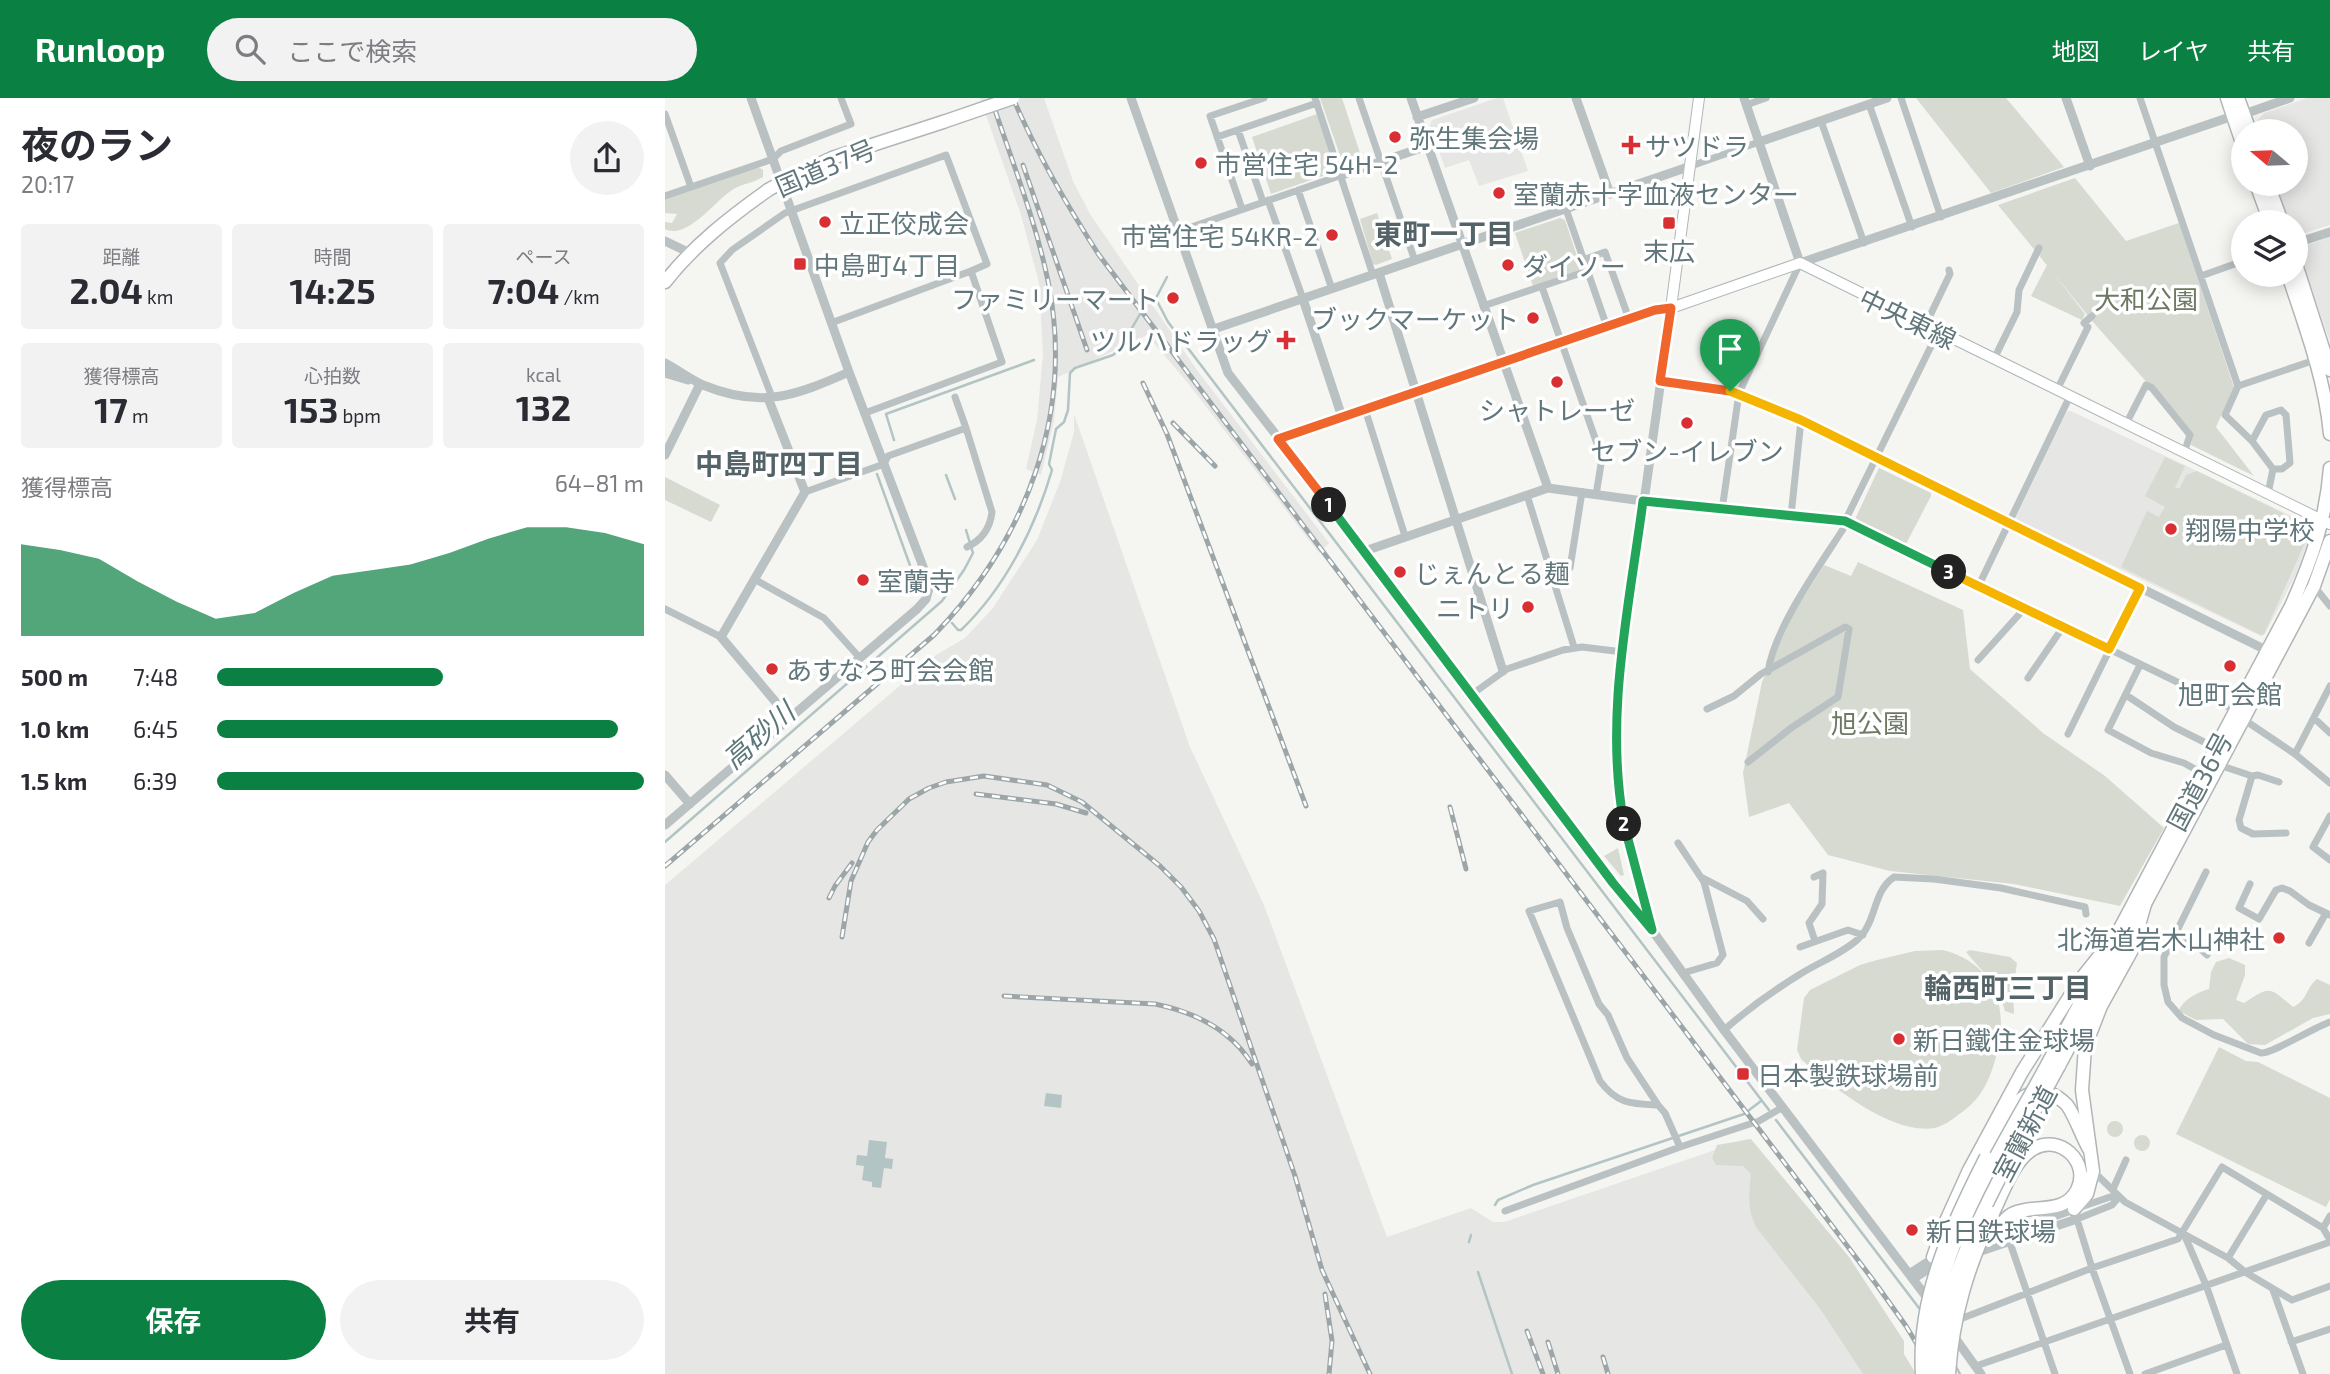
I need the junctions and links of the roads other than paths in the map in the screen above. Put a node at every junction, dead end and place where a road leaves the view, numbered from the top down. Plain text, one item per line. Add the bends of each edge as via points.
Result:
1 (751, 98) edge
2 (841, 98) edge
3 (1013, 98) edge
4 (1132, 98) edge
5 (1264, 98) edge
6 (1359, 98) edge
7 (1411, 98) edge
8 (1474, 98) edge
9 (1576, 98) edge
10 (1699, 98) edge
11 (1766, 98) edge
12 (1887, 98) edge
13 (1901, 98) edge
14 (2066, 98) edge
15 (2140, 98) edge
16 (2227, 98) edge
17 (2238, 98) edge
18 (2290, 98) edge
19 (1316, 101) edge
20 (1745, 101) edge
21 (1870, 104) junction
22 (665, 114) edge
23 (2238, 115) junction
24 (1417, 117) junction
25 (2239, 119) edge
26 (2241, 119) edge
27 (1821, 121) junction
28 (1238, 130) junction
29 (1217, 137) junction
30 (1759, 142) junction
31 (2155, 143) junction
32 (1427, 146) junction
33 (773, 159) junction
34 (1381, 162) junction
35 (1691, 166) junction
36 (2089, 166) junction
37 (1342, 175) junction
38 (691, 187) junction
39 (1298, 190) junction
40 (1610, 194) junction
41 (665, 196) edge
42 (1266, 201) junction
43 (1242, 209) junction
44 (1566, 209) junction
45 (792, 211) junction
46 (1941, 217) junction
47 (1912, 227) junction
48 (1177, 232) junction
49 (2330, 232) edge
50 (2308, 239) edge
51 (665, 241) edge
52 (1864, 243) junction
53 (1461, 245) junction
54 (2039, 248) dead end
55 (690, 253) junction
56 (1583, 260) junction
57 (1415, 261) junction
58 (1800, 263) junction
59 (2231, 265) edge
60 (1949, 270) dead end
61 (971, 271) junction
62 (1587, 271) junction
63 (1376, 274) junction
64 (2201, 276) junction
65 (665, 282) edge
66 (1542, 287) junction
67 (2293, 287) edge
68 (2303, 287) edge
69 (1332, 289) junction
70 (1303, 299) junction
71 (1483, 306) junction
72 (1671, 308) junction
73 (2092, 316) dead end
74 (1629, 319) junction
75 (831, 323) junction
76 (1925, 326) junction
77 (1607, 327) junction
78 (1211, 330) junction
79 (1938, 332) junction
80 (1561, 342) junction
81 (2324, 356) edge
82 (1994, 359) junction
83 (665, 363) edge
84 (1502, 363) junction
85 (2330, 370) edge
86 (849, 372) junction
87 (665, 373) edge
88 (1660, 381) junction
89 (700, 384) junction
90 (2238, 386) junction
91 (2057, 390) junction
92 (1416, 392) junction
93 (1739, 393) junction
94 (2070, 396) junction
95 (955, 397) dead end
96 (770, 398) junction
97 (1365, 409) junction
98 (865, 413) junction
99 (1342, 417) junction
100 (1801, 420) junction
101 (2126, 424) junction
102 (966, 428) junction
103 (2330, 434) edge
104 (1278, 439) junction
105 (2252, 441) junction
106 (2185, 453) junction
107 (665, 455) edge
108 (1878, 457) junction
109 (884, 464) junction
110 (2330, 468) edge
111 (2273, 469) junction
112 (1548, 488) junction
113 (805, 492) junction
114 (1581, 492) junction
115 (2268, 494) junction
116 (1527, 495) junction
117 (1596, 495) junction
118 (1643, 501) junction
119 (1722, 510) junction
120 (1791, 516) junction
121 (1456, 519) junction
122 (1845, 521) junction
123 (2327, 522) edge
124 (2008, 524) junction
125 (1405, 536) junction
126 (2330, 541) edge
127 (967, 547) dead end
128 (1362, 552) junction
129 (1552, 576) junction
130 (754, 579) junction
131 (2314, 586) junction
132 (1978, 587) junction
133 (2140, 588) junction
134 (2330, 606) edge
135 (665, 609) edge
136 (2024, 609) junction
137 (2063, 627) junction
138 (721, 637) junction
139 (1574, 647) junction
140 (2109, 649) junction
141 (2268, 651) junction
142 (1623, 652) junction
143 (860, 658) junction
144 (1978, 660) dead end
145 (2140, 665) junction
146 (1503, 671) junction
147 (1768, 671) junction
148 (2028, 678) dead end
149 (2330, 686) edge
150 (1471, 695) junction
151 (2126, 695) junction
152 (2327, 700) edge
153 (1707, 709) dead end
154 (2240, 715) junction
155 (2314, 718) junction
156 (790, 719) junction
157 (2330, 733) edge
158 (2068, 734) dead end
159 (2216, 748) junction
160 (2295, 754) junction
161 (1748, 762) dead end
162 (2219, 765) junction
163 (2202, 773) junction
164 (665, 775) edge
165 (2252, 776) junction
166 (2279, 782) dead end
167 (2330, 783) edge
168 (690, 804) junction
169 (2330, 816) edge
170 (665, 825) edge
171 (2286, 833) dead end
172 (1678, 843) dead end
173 (2330, 860) edge
174 (2206, 872) dead end
175 (1701, 877) junction
176 (1814, 877) dead end
177 (2250, 884) dead end
178 (2145, 904) junction
179 (2086, 914) dead end
180 (2328, 914) edge
181 (1763, 919) dead end
182 (1652, 930) junction
183 (2117, 934) junction
184 (1863, 935) junction
185 (1815, 941) junction
186 (2309, 943) dead end
187 (1800, 947) dead end
188 (2169, 948) junction
189 (2207, 955) dead end
190 (1683, 973) junction
191 (2330, 1022) edge
192 (1724, 1030) junction
193 (2054, 1064) junction
194 (1658, 1105) junction
195 (1783, 1107) junction
196 (1678, 1140) junction
197 (2089, 1149) junction
198 (2126, 1160) dead end
199 (2092, 1171) junction
200 (2113, 1189) junction
201 (2267, 1194) junction
202 (2119, 1197) junction
203 (1505, 1211) dead end
204 (2075, 1214) junction
205 (2330, 1216) edge
206 (2323, 1228) junction
207 (2183, 1233) junction
208 (2003, 1237) junction
209 (2330, 1241) edge
210 (1933, 1257) junction
211 (2228, 1258) junction
212 (2092, 1268) junction
213 (2245, 1272) junction
214 (1911, 1276) junction
215 (2206, 1285) junction
216 (2330, 1286) edge
217 (2272, 1289) junction
218 (2027, 1294) junction
219 (2110, 1318) junction
220 (1947, 1325) junction
221 (2330, 1329) edge
222 (2042, 1341) junction
223 (2291, 1342) junction
224 (2227, 1345) junction
225 (1978, 1370) edge
226 (1921, 1374) edge
227 (1930, 1374) edge
228 (1941, 1374) edge
229 (1949, 1374) edge
230 (2055, 1374) edge
231 (2130, 1374) edge
232 (2145, 1374) edge
233 (2237, 1374) edge
234 (2303, 1374) edge

1 - 33 street
2 - 33 street via 851,124 781,151
3 - 55 highway, 国道37号, bridge via 832,158 793,176 726,221
4 - 48 street
5 - 29 street via 1210,116
6 - 34 street
7 - 24 street
8 - 24 street
9 - 40 street
10 - 35 main road
11 - 20 street
12 - 21 street
13 - 46 street
14 - 36 street
15 - 31 street
16 - 23 highway
17 - 23 highway
18 - 23 street
19 - 28 street
19 - 37 street
20 - 30 street
21 - 27 street
21 - 47 street
22 - 38 street
23 - 25 highway
23 - 26 highway
23 - 31 street
24 - 32 street
27 - 30 street
27 - 52 street
28 - 29 street
28 - 42 street
29 - 43 street
30 - 35 street
30 - 58 street
31 - 36 street
31 - 64 street
32 - 34 street
32 - 53 street
33 - 38 street
33 - 45 street
34 - 37 street
34 - 57 street
35 - 40 street
35 - 72 main road
36 - 46 street
37 - 39 street
37 - 63 street
38 - 41 street
39 - 42 street
39 - 69 street
40 - 44 street
42 - 43 street
42 - 70 street
43 - 48 street
44 - 53 street
44 - 56 street
45 - 61 street via 946,155 987,264
45 - 75 street
45 - 96 street via 754,233 720,263
46 - 47 street
47 - 52 street
48 - 78 street
49 - 50 street
51 - 55 street
52 - 58 street
53 - 57 street
53 - 71 street
54 - 82 street via 2019,289 2017,312
55 - 65 highway, 国道37号
56 - 62 street
56 - 74 street via 1605,252
57 - 63 street
58 - 72 main road
58 - 76 main road, 中央東線
58 - 93 street
59 - 64 street
60 - 76 street
61 - 75 street
61 - 98 street via 1002,362
62 - 66 street
62 - 77 street
63 - 69 street
63 - 92 street
64 - 90 street
66 - 71 street
66 - 80 street
67 - 81 highway
68 - 81 highway
69 - 70 street
70 - 78 street
70 - 99 street
71 - 84 street
72 - 74 street
72 - 88 street
73 - 91 street via 2084,323 2088,327
74 - 77 street
75 - 86 street
76 - 79 main road, 中央東線
77 - 80 street
78 - 104 street via 1228,373
79 - 82 main road, 中央東線
79 - 108 street
80 - 84 street
80 - 117 street via 1602,458
81 - 85 highway
81 - 90 street
81 - 103 highway
82 - 91 main road, 中央東線
83 - 89 street
84 - 92 street
84 - 112 street
86 - 96 street via 804,392
86 - 98 street
87 - 89 street
88 - 93 street
88 - 118 street
89 - 96 street via 739,396
89 - 107 street
90 - 105 street via 2225,415
91 - 94 main road, 中央東線
92 - 97 street
92 - 121 street
93 - 100 street
93 - 119 street
94 - 101 main road, 中央東線
94 - 124 street
95 - 102 street
96 - 113 street
97 - 99 street
97 - 125 street
98 - 109 street
99 - 104 street
100 - 108 street
100 - 120 street
101 - 106 main road, 中央東線
101 - 106 street via 2147,385 2190,435
102 - 109 street via 888,456
102 - 127 street via 992,512 991,523 977,543
104 - 128 street
105 - 111 street
105 - 111 street via 2266,415 2281,410 2287,415 2290,463
106 - 115 main road, 中央東線
108 - 122 street
108 - 124 street
109 - 113 street
109 - 143 street via 930,585 917,609
110 - 123 highway, 国道36号
111 - 115 street
112 - 114 street
112 - 116 street
113 - 130 street
114 - 117 street
114 - 129 street via 1570,568
115 - 123 main road, 中央東線
116 - 121 street
116 - 129 street
117 - 118 street
118 - 119 street
118 - 142 street
119 - 120 street
120 - 122 street
121 - 125 street
121 - 146 street
122 - 132 street
122 - 147 street via 1798,601
123 - 141 highway, 国道36号
124 - 132 street
124 - 133 street
125 - 128 street
126 - 131 highway, 国道36号
128 - 150 street
129 - 139 street
130 - 138 street
130 - 143 street via 824,618
131 - 134 street
131 - 154 highway, 国道36号
132 - 136 street
133 - 140 street
133 - 141 street
135 - 138 street
136 - 137 street
136 - 144 street
137 - 140 street
137 - 148 street
138 - 156 street
139 - 142 street
139 - 146 street
140 - 145 street
140 - 158 street
141 - 154 highway, 国道36号
142 - 182 street via 1615,720 1617,784 1628,846
143 - 156 street
145 - 151 street
145 - 154 street
146 - 150 street
147 - 153 street
147 - 161 street via 1845,627 1849,629 1838,697
149 - 152 street
150 - 182 street
151 - 159 street
151 - 163 street via 2108,730
152 - 155 street
154 - 159 highway, 国道36号
154 - 160 street
154 - 162 highway, 国道36号
155 - 157 street
155 - 160 street
156 - 168 street
159 - 163 highway, 国道36号
160 - 167 street
162 - 165 street
162 - 178 highway, 国道36号
163 - 183 highway, 国道36号
164 - 168 street
165 - 166 street
165 - 171 street via 2239,820 2241,828 2253,834
168 - 170 street
169 - 173 street via 2313,847
172 - 175 street
174 - 188 street
175 - 181 street via 1747,901
175 - 190 street via 1723,955 1717,962
176 - 185 street via 1823,873 1822,904 1809,923
177 - 180 street via 2239,908 2259,919 2276,890 2282,888
178 - 193 highway, 室蘭新道
178 - 197 highway via 2132,950 2085,1047 2082,1090
179 - 184 street via 2085,906 2001,888 1900,876 1882,889
180 - 186 street
182 - 190 street
183 - 193 highway, 室蘭新道
183 - 210 highway via 2080,980 2022,1072 1969,1170
184 - 185 street via 1848,930
184 - 192 street via 1750,1007
185 - 187 street
188 - 189 street via 2180,941 2196,944
188 - 191 street via 2163,971 2168,1002 2182,1018 2214,1035 2253,1052 2268,1053
190 - 192 street
192 - 195 street
193 - 227 highway, 室蘭新道, bridge via 1981,1188 1954,1247 1933,1317
193 - 228 highway, 室蘭新道, bridge via 1962,1256 1945,1314
194 - 194 street via 1599,1004 1560,902 1529,911 1600,1081 1617,1099
194 - 196 street
195 - 196 street via 1759,1121
195 - 214 street
196 - 203 street
197 - 199 highway
197 - 226 highway, bridge via 2066,1104 2056,1096 2031,1091 2017,1103 1958,1212 1934,1280 1923,1329
198 - 200 street
199 - 200 street
199 - 204 highway via 2087,1194
200 - 202 street
201 - 206 street
201 - 207 street via 2223,1167
201 - 211 street
202 - 204 street
202 - 207 street
204 - 208 street
204 - 212 street
205 - 206 street
206 - 209 street
207 - 211 street
207 - 212 street via 2178,1239
207 - 215 street
208 - 210 street
208 - 214 street
208 - 218 street
208 - 229 highway, bridge via 2005,1218 2013,1213 2050,1208 2070,1199 2080,1178 2073,1154 2054,1144 2034,1148 2018,1164 1974,1253 1956,1312
209 - 213 street
210 - 214 street
211 - 213 street
212 - 218 street
212 - 219 street
213 - 215 street
213 - 217 street
214 - 220 street
215 - 219 street
215 - 224 street
216 - 217 street via 2292,1300
217 - 223 street
218 - 220 street
218 - 222 street
219 - 222 street
219 - 231 street
220 - 225 street
221 - 223 street
222 - 225 street
222 - 230 street
223 - 234 street
224 - 232 street
224 - 233 street

